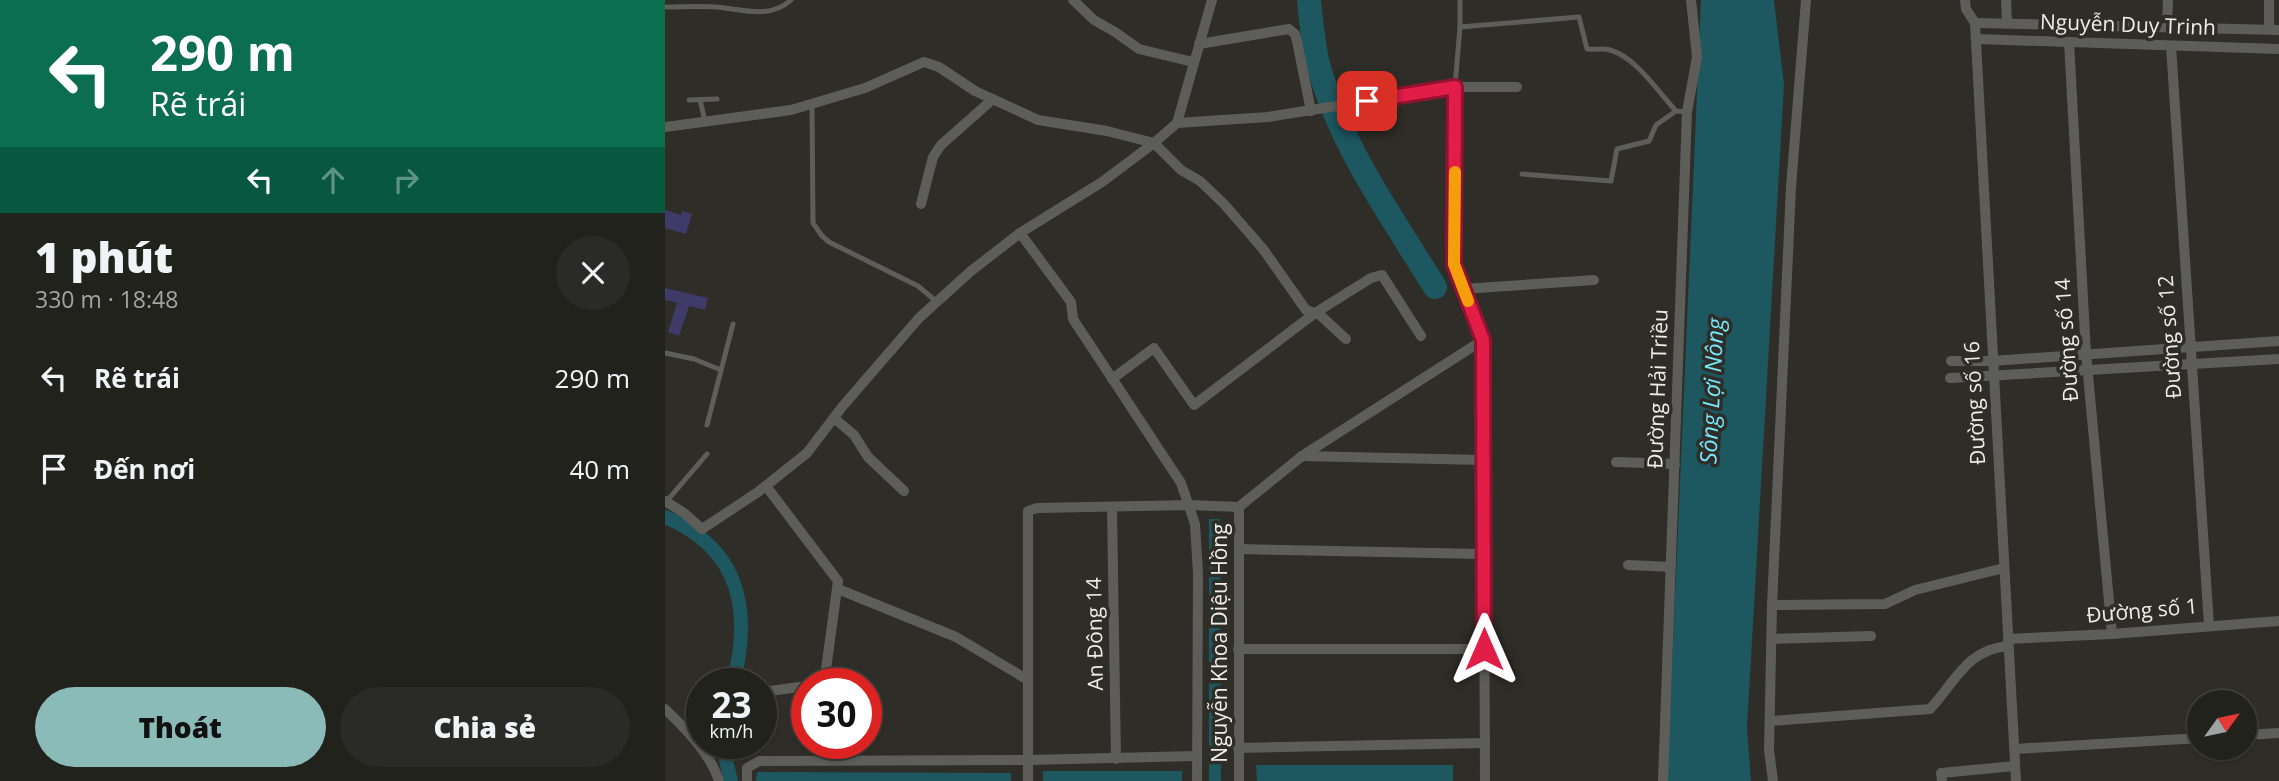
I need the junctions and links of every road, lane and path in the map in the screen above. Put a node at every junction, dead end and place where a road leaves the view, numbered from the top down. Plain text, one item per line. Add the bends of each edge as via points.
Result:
1 (717, 0) edge
2 (791, 0) edge
3 (1073, 0) edge
4 (1212, 0) edge
5 (1460, 0) edge
6 (1691, 0) edge
7 (1806, 0) edge
8 (1965, 0) edge
9 (2007, 0) edge
10 (2168, 0) edge
11 (2269, 0) edge
12 (665, 7) edge
13 (717, 7) junction
14 (1975, 23) junction
15 (2007, 23) junction
16 (2167, 25) junction
17 (1460, 27) junction
18 (2274, 29) edge
19 (1976, 38) junction
20 (2069, 42) junction
21 (1199, 44) junction
22 (2171, 46) junction
23 (2279, 49) edge
24 (1193, 62) junction
25 (1455, 87) junction
26 (1517, 87) dead end
27 (717, 99) dead end
28 (993, 99) junction
29 (689, 100) dead end
30 (701, 100) junction
31 (812, 104) junction
32 (1316, 110) junction
33 (1682, 111) junction
34 (705, 121) junction
35 (1177, 123) junction
36 (665, 127) edge
37 (1154, 143) junction
38 (1523, 174) dead end
39 (922, 204) dead end
40 (1020, 233) junction
41 (1594, 280) dead end
42 (1463, 289) junction
43 (937, 302) junction
44 (1315, 313) junction
45 (733, 324) dead end
46 (1421, 336) dead end
47 (1346, 339) dead end
48 (1483, 340) junction
49 (2279, 341) edge
50 (2189, 347) junction
51 (665, 353) edge
52 (2086, 353) junction
53 (2279, 359) edge
54 (1951, 361) dead end
55 (1992, 361) junction
56 (2191, 364) junction
57 (721, 370) junction
58 (2088, 370) junction
59 (1992, 376) junction
60 (1950, 378) dead end
61 (1112, 379) junction
62 (834, 418) junction
63 (707, 425) dead end
64 (707, 454) dead end
65 (1302, 456) junction
66 (1483, 460) junction
67 (1616, 462) dead end
68 (1675, 464) junction
69 (766, 486) junction
70 (904, 491) dead end
71 (665, 501) edge
72 (1190, 505) junction
73 (1239, 507) junction
74 (1112, 508) junction
75 (1239, 549) junction
76 (1484, 554) junction
77 (1628, 565) dead end
78 (1671, 567) junction
79 (2004, 568) junction
80 (838, 589) junction
81 (1772, 605) junction
82 (2279, 621) edge
83 (2209, 625) junction
84 (2112, 634) junction
85 (1871, 636) dead end
86 (1772, 639) junction
87 (2008, 642) junction
88 (1238, 649) junction
89 (1484, 649) junction
90 (826, 668) edge
91 (1028, 680) junction
92 (665, 709) edge
93 (1770, 721) junction
94 (2279, 733) edge
95 (2257, 734) edge
96 (2187, 739) edge
97 (1485, 743) junction
98 (1238, 748) junction
99 (2015, 749) junction
100 (1196, 756) junction
101 (1116, 758) junction
102 (1028, 760) junction
103 (2015, 766) junction
104 (719, 781) edge
105 (747, 781) edge
106 (1028, 781) edge
107 (1197, 781) edge
108 (1239, 781) edge
109 (1485, 781) edge
110 (1663, 781) edge
111 (1773, 781) edge
112 (1942, 781) edge
113 (2016, 781) edge

1 - 13 lane
2 - 13 lane via 759,13
3 - 24 street via 1094,20 1139,49
4 - 21 street
5 - 17 lane
6 - 33 street, Đường Hải Triều via 1697,57
7 - 81 street via 1791,187
8 - 14 street, Đường số 16
9 - 15 street
10 - 16 street
11 - 18 street
12 - 13 lane
14 - 15 street, Nguyễn Duy Trinh
14 - 19 street, Đường số 16
15 - 16 street, Nguyễn Duy Trinh
16 - 18 street, Nguyễn Duy Trinh
17 - 25 lane
17 - 33 lane via 1579,17 1587,49 1610,50 1638,66
19 - 20 street, Nguyễn Duy Trinh
19 - 55 street, Đường số 16
20 - 22 street, Nguyễn Duy Trinh
20 - 52 street, Đường số 14
21 - 24 street
21 - 32 street via 1289,29 1295,34
22 - 23 street, Nguyễn Duy Trinh
22 - 50 street, Đường số 12
24 - 35 street
25 - 26 street
25 - 32 street
25 - 42 street via 1454,264
27 - 30 lane
28 - 31 street via 924,62 865,88
28 - 37 street via 1038,120
28 - 39 street via 937,151
29 - 30 lane
30 - 34 lane
31 - 34 street
31 - 43 lane via 813,223 829,242 918,286
32 - 35 street
33 - 38 lane via 1656,124 1650,141 1616,149 1611,181
33 - 68 street, Đường Hải Triều
34 - 36 street
35 - 37 street
37 - 40 street
37 - 44 street via 1224,204 1306,310
40 - 43 street
40 - 61 street via 1071,302 1073,319
41 - 42 street
42 - 48 street
43 - 62 street
44 - 46 street via 1382,275
44 - 47 street
44 - 61 street via 1194,405 1154,348
45 - 57 lane
48 - 65 street, Nguyễn Khoa Diệu Hồng
48 - 66 street
49 - 50 street
50 - 52 street
50 - 56 street, Đường số 12
51 - 57 lane
52 - 55 street
52 - 58 street, Đường số 14
53 - 56 street
54 - 55 street
55 - 59 street, Đường số 16
56 - 58 street
56 - 83 street, Đường số 12
57 - 63 lane
58 - 59 street
58 - 84 street, Đường số 14
59 - 60 street
59 - 79 street, Đường số 16
61 - 72 street via 1181,483
62 - 69 street via 807,453
62 - 70 street
64 - 71 lane
65 - 66 street
65 - 73 street, Nguyễn Khoa Diệu Hồng
66 - 76 street
67 - 68 street
68 - 78 street, Đường Hải Triều
69 - 71 street via 702,529
69 - 80 street via 838,581
72 - 73 street
72 - 74 street
72 - 100 street via 1198,575
73 - 75 street, Nguyễn Khoa Diệu Hồng
74 - 91 street via 1028,511
74 - 101 street, An Đông 14
75 - 76 street
75 - 88 street, Nguyễn Khoa Diệu Hồng
76 - 89 street
77 - 78 street
78 - 110 street, Đường Hải Triều
79 - 81 street via 1915,590 1885,604
79 - 87 street, Đường số 16
80 - 90 street
80 - 91 street via 956,637
81 - 86 street
82 - 83 street, Đường số 1
83 - 84 street, Đường số 1
84 - 87 street, Đường số 1
85 - 86 street
86 - 93 street
87 - 93 street, Đường số 1 via 1978,655 1930,709
87 - 99 street, Đường số 16
88 - 89 street
88 - 98 street, Nguyễn Khoa Diệu Hồng
89 - 97 street
91 - 102 street
92 - 104 street via 714,766
93 - 111 street
94 - 95 street
96 - 99 street
97 - 98 street
97 - 109 street
98 - 108 street, Nguyễn Khoa Diệu Hồng
99 - 103 street, Đường số 16
100 - 101 street
100 - 107 street
101 - 102 street
102 - 105 street via 759,761 747,768
102 - 106 street
103 - 112 street via 1941,773
103 - 113 street, Đường số 16

